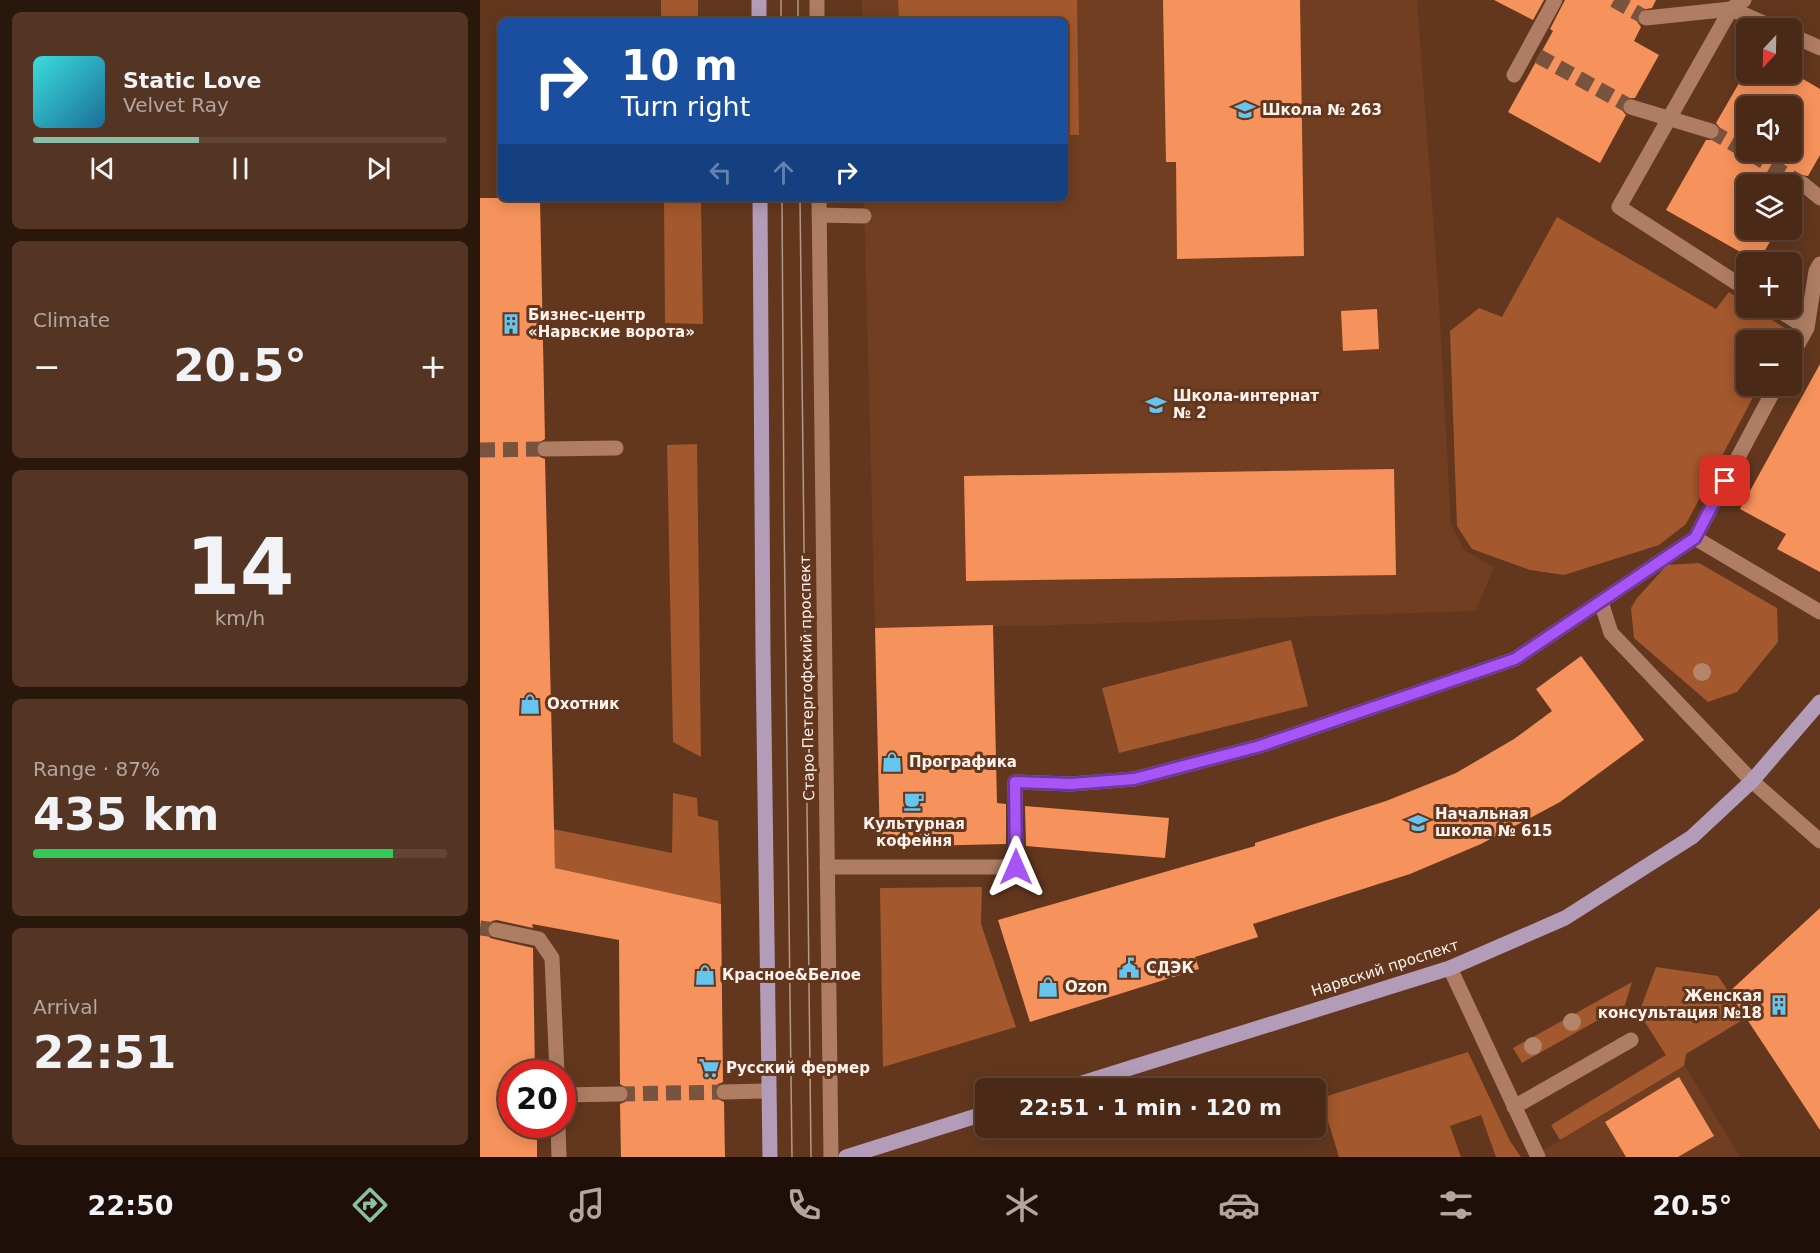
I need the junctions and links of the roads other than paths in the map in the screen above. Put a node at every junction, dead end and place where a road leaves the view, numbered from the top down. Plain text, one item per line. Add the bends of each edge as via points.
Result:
1 (759, 0) edge
2 (817, 0) edge
3 (1555, 0) edge
4 (1738, 4) edge
5 (759, 18) edge
6 (817, 18) edge
7 (1646, 18) tunnel mouth
8 (1760, 18) edge
9 (1802, 40) edge
10 (1820, 48) edge
11 (1514, 75) dead end
12 (1631, 106) tunnel mouth
13 (1669, 118) junction
14 (1711, 131) tunnel mouth
15 (1803, 184) tunnel mouth
16 (1820, 198) edge
17 (760, 201) edge
18 (819, 201) edge
19 (819, 215) junction
20 (864, 216) dead end
21 (1820, 264) edge
22 (1736, 283) edge
23 (1791, 318) edge
24 (1807, 328) junction
25 (1802, 337) edge
26 (1771, 396) edge
27 (616, 448) dead end
28 (545, 449) tunnel mouth
29 (1695, 538) junction
30 (1601, 602) junction
31 (1820, 612) edge
32 (1820, 702) edge
33 (1752, 781) junction
34 (1820, 841) edge
35 (827, 867) junction
36 (496, 930) tunnel mouth
37 (1450, 968) junction
38 (1631, 1040) dead end
39 (556, 1060) edge
40 (1099, 1078) edge
41 (769, 1091) junction
42 (724, 1092) tunnel mouth
43 (620, 1094) tunnel mouth
44 (576, 1095) edge
45 (1514, 1107) junction
46 (975, 1116) edge
47 (558, 1138) edge
48 (559, 1157) edge
49 (770, 1157) edge
50 (831, 1157) edge
51 (846, 1157) edge
52 (1538, 1157) edge

1 - 5 main road
2 - 6 street
3 - 11 street via 1533,53
4 - 7 street
4 - 8 street
4 - 13 street
9 - 10 street
12 - 13 street
13 - 14 street
13 - 22 street via 1618,207
15 - 16 street
17 - 41 main road
18 - 19 street, Старо-Петергофский проспект
19 - 20 street
19 - 35 street, Старо-Петергофский проспект
21 - 24 street
23 - 24 street
24 - 25 street
26 - 29 street
27 - 28 street
29 - 30 street
29 - 31 street
30 - 33 street via 1611,633
30 - 35 street via 1515,659 1260,746 1134,779 1071,784 1015,782 1016,867
32 - 33 main road, Нарвский проспект
33 - 34 street
33 - 37 main road, Нарвский проспект via 1692,837 1565,918
35 - 50 street, Старо-Петергофский проспект
36 - 39 street via 539,939 552,958
37 - 40 main road, Нарвский проспект
37 - 45 street
38 - 45 street
41 - 42 street
41 - 49 main road
43 - 44 street
45 - 52 street
46 - 51 main road
47 - 48 street

